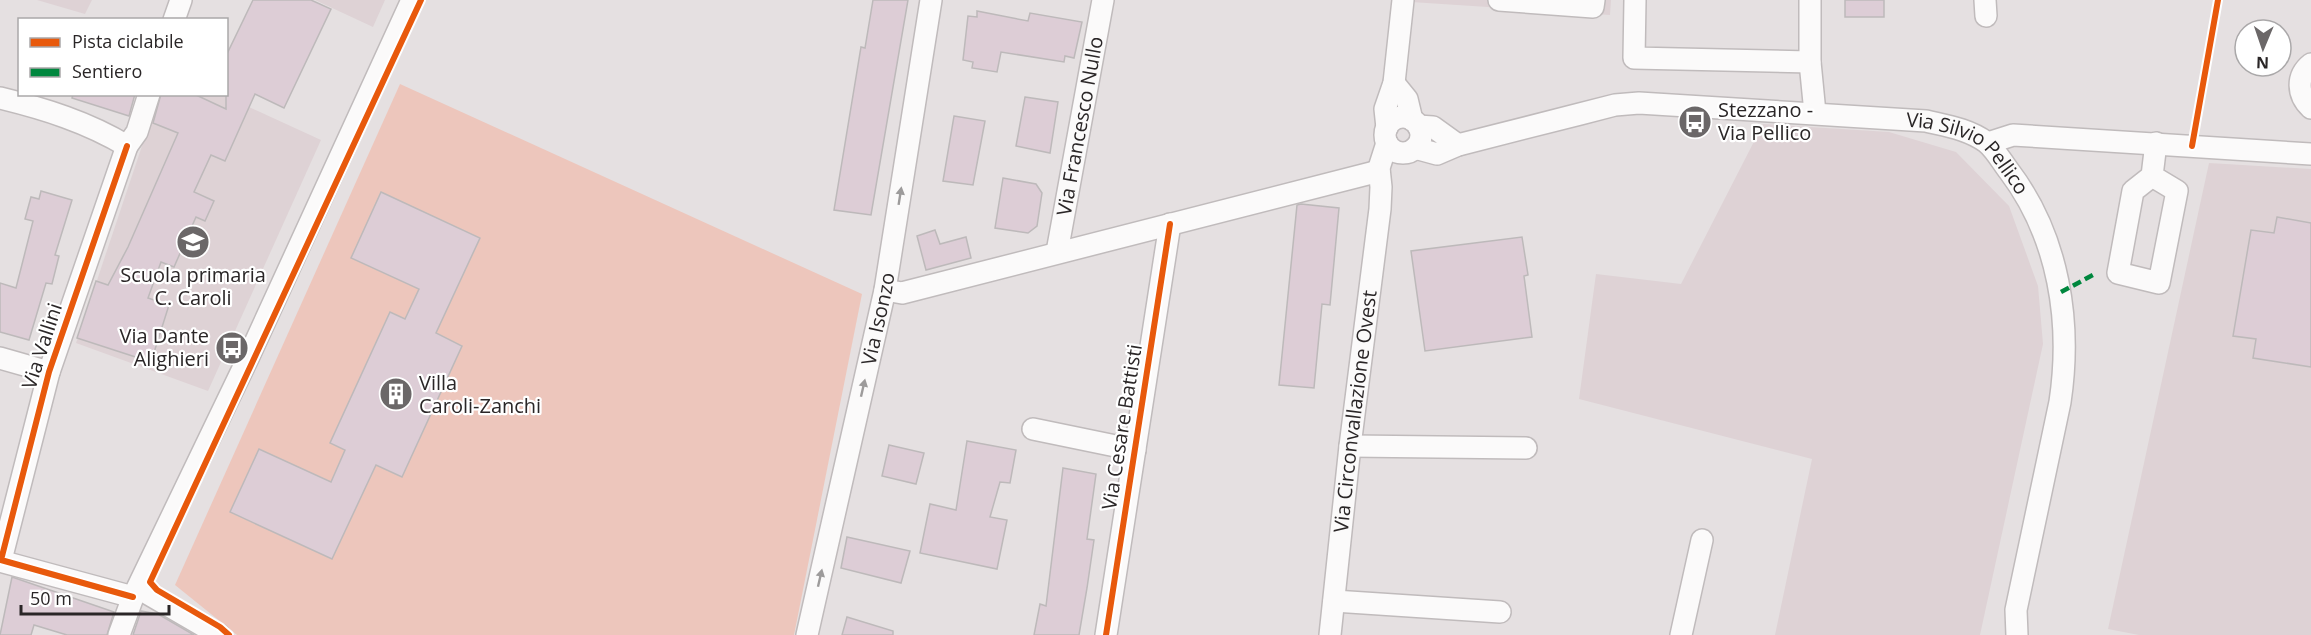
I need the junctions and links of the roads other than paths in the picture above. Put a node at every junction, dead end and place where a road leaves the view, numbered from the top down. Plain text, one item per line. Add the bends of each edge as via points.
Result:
1 (181, 0) edge
2 (412, 0) edge
3 (931, 0) edge
4 (1103, 0) edge
5 (1403, 0) edge
6 (1500, 0) edge
7 (1594, 0) edge
8 (1635, 0) edge
9 (1810, 0) edge
10 (175, 18) edge
11 (1810, 62) junction
12 (2311, 64) edge
13 (1394, 83) junction
14 (148, 96) edge
15 (0, 98) edge
16 (2311, 108) edge
17 (1815, 113) junction
18 (1415, 123) junction
19 (1398, 143) junction
20 (1988, 143) junction
21 (2156, 143) junction
22 (1458, 145) junction
23 (128, 146) junction
24 (2311, 154) edge
25 (2152, 176) junction
26 (1380, 179) junction
27 (1170, 224) junction
28 (1057, 252) junction
29 (885, 290) junction
30 (0, 358) edge
31 (49, 372) junction
32 (1033, 429) dead end
33 (1350, 446) junction
34 (1526, 447) dead end
35 (1135, 450) junction
36 (1702, 540) dead end
37 (0, 561) edge
38 (136, 592) junction
39 (1334, 601) junction
40 (1500, 612) dead end
41 (119, 635) edge
42 (219, 635) edge
43 (807, 635) edge
44 (1106, 635) edge
45 (1330, 635) edge
46 (1681, 635) edge
47 (2017, 635) edge

1 - 10 street
2 - 38 street
29 -> 3 street, Via Isonzo
4 - 28 street, Via Francesco Nullo
5 - 13 street, Via Circonvallazione Ovest
6 - 7 street via 1593,8
8 - 11 street via 1634,58
9 - 11 street
11 - 17 street
12 - 16 street via 2300,82 2303,99
13 - 18 street via 1407,99
13 - 19 street, Via Circonvallazione Ovest via 1385,109
14 - 23 street, Via Vallini via 137,132
15 - 23 street via 85,123
17 - 20 street, Via Silvio Pellico via 1926,121 1965,130
17 - 22 street, Via Silvio Pellico via 1615,105
18 - 19 street via 1420,138
18 - 19 street via 1398,118
18 - 22 street via 1432,127
19 - 22 street, Via Silvio Pellico via 1437,154
19 - 26 street, Via Circonvallazione Ovest
20 - 21 street via 2013,135
20 - 47 street, Via Silvio Pellico via 2037,215 2061,292 2065,327 2065,372 2016,610
21 - 24 street
21 - 25 street
23 - 31 street, Via Vallini
25 - 25 street via 2133,191 2118,273 2159,283 2176,191
26 - 27 street
26 - 33 street, Via Circonvallazione Ovest
27 - 28 street
27 - 35 street, Via Cesare Battisti
28 - 29 street via 902,293
43 -> 29 street, Via Isonzo
30 - 31 street
31 - 37 street, Via Vallini
32 - 35 street
33 - 34 street
33 - 39 street, Via Circonvallazione Ovest
35 - 44 street, Via Cesare Battisti
36 - 46 street
37 - 38 street
38 - 41 street
38 - 42 street
39 - 40 street
39 - 45 street, Via Circonvallazione Ovest

